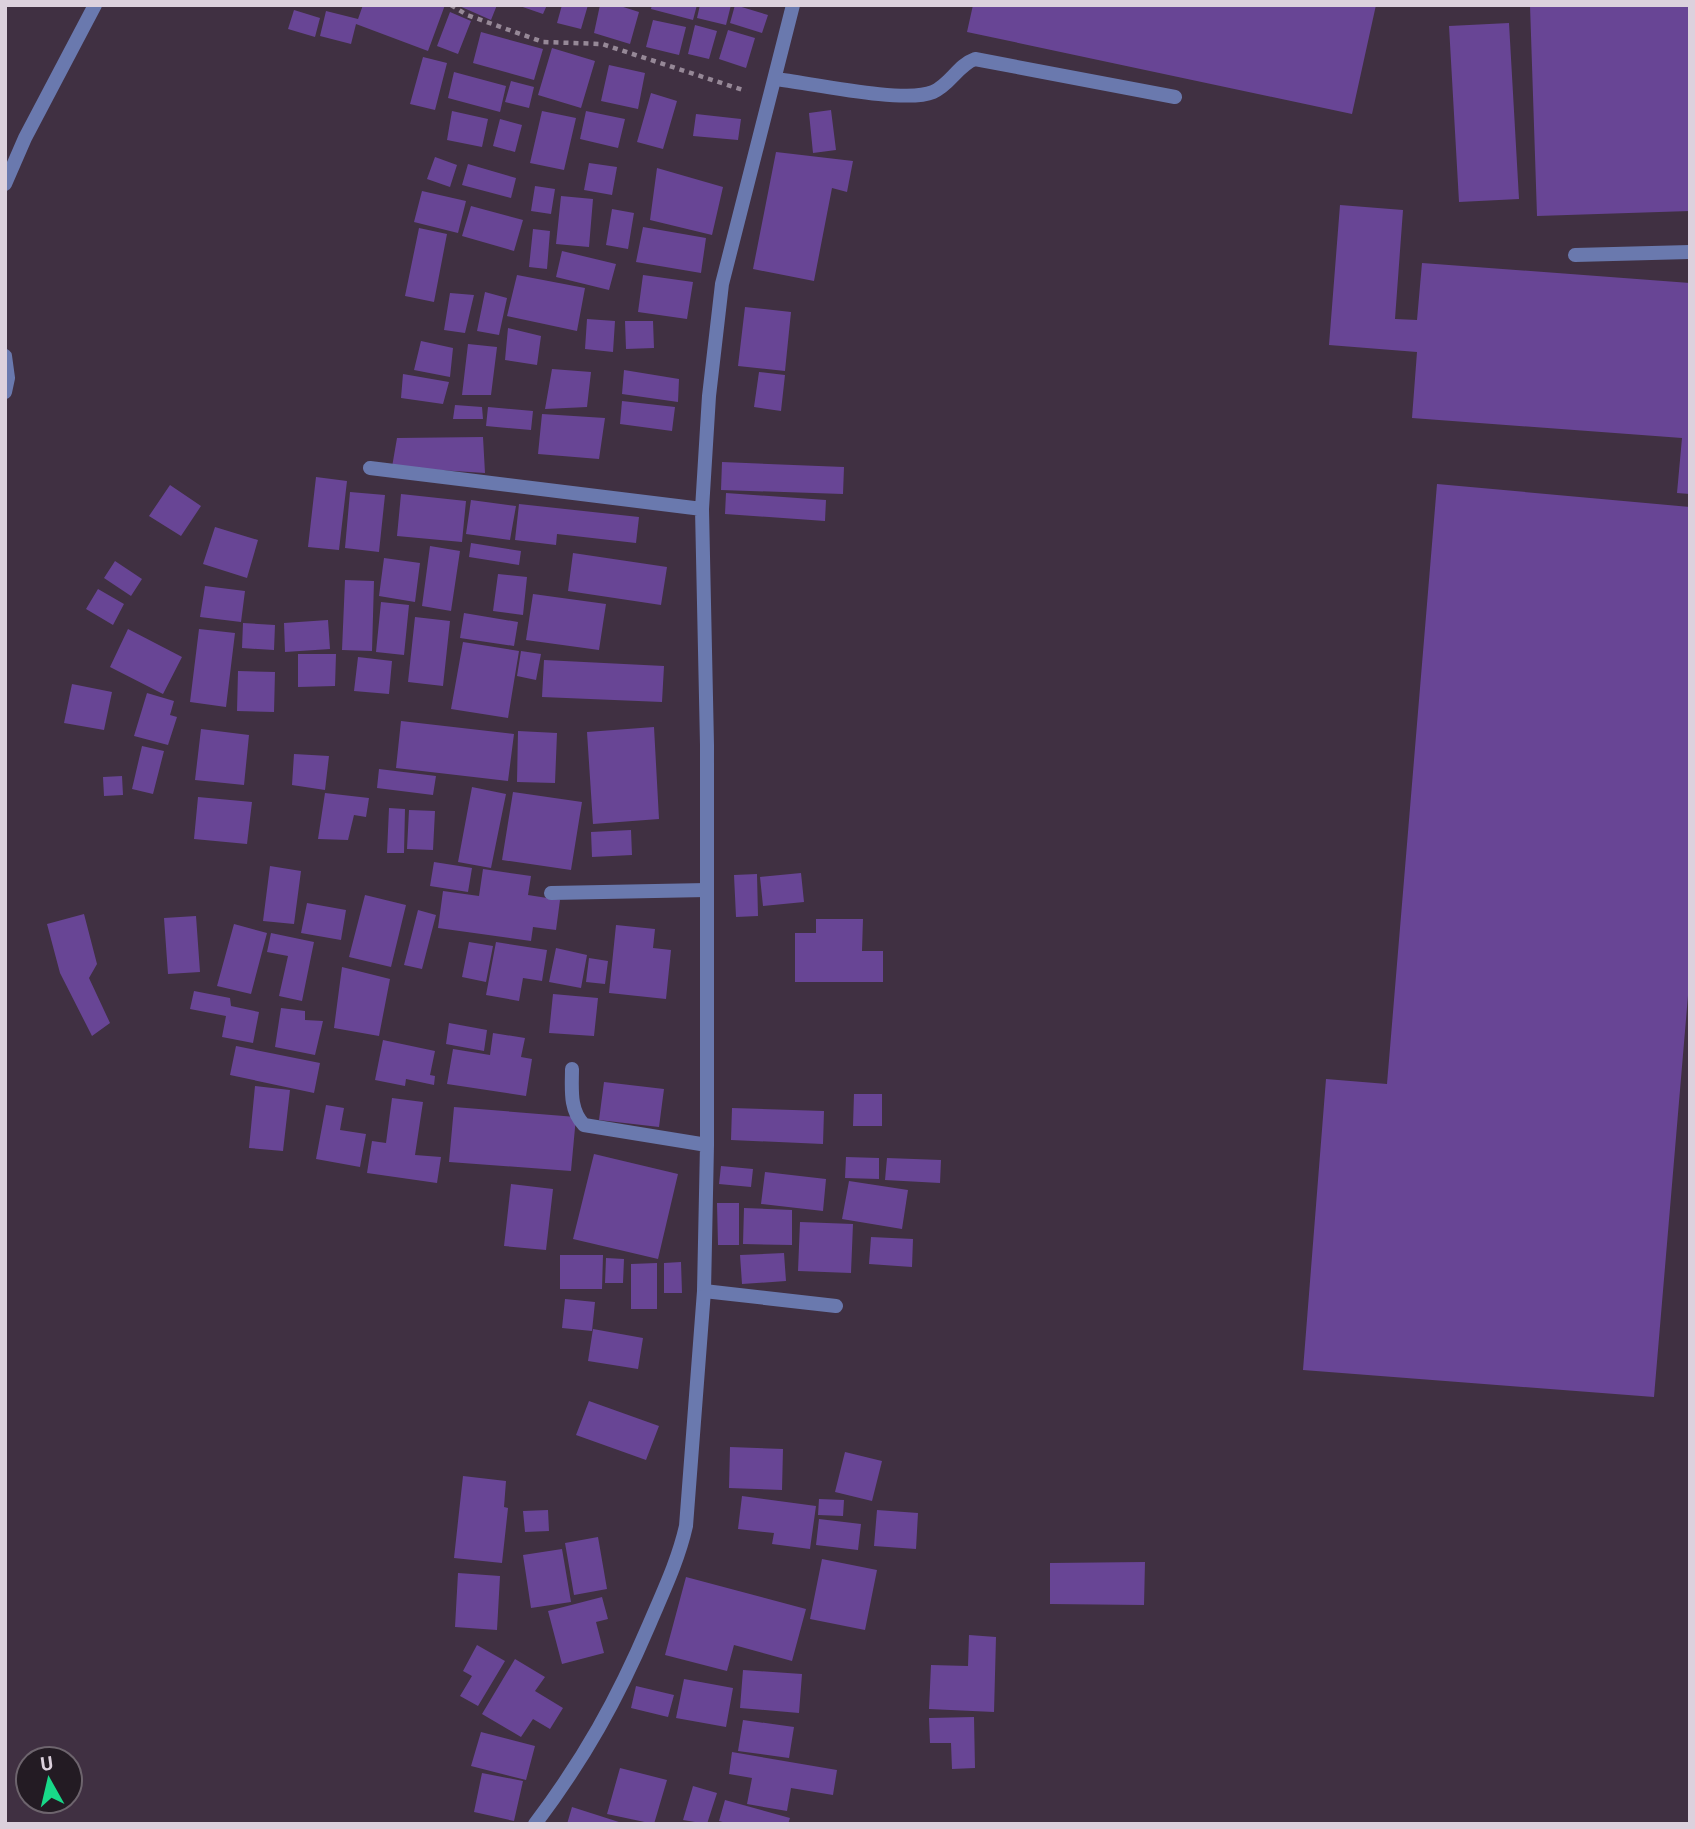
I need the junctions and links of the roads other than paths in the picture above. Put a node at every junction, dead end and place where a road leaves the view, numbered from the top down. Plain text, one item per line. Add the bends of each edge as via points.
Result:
1 (95, 5) edge
2 (793, 5) edge
3 (776, 79) junction
4 (1175, 97) dead end
5 (5, 184) edge
6 (1690, 252) edge
7 (1575, 254) dead end
8 (5, 356) edge
9 (5, 391) edge
10 (370, 468) dead end
11 (702, 509) junction
12 (707, 890) junction
13 (551, 893) dead end
14 (572, 1069) dead end
15 (707, 1145) junction
16 (704, 1291) junction
17 (836, 1306) dead end
18 (535, 1824) edge

1 - 5 street
2 - 3 street
3 - 4 street via 918,96 944,86 975,59
3 - 11 street via 722,284
6 - 7 street
8 - 9 street
10 - 11 street
11 - 12 street
12 - 13 street
12 - 15 street
14 - 15 street via 572,1101 584,1125
15 - 16 street
16 - 17 street
16 - 18 street via 692,1478 678,1560 630,1673 574,1772

